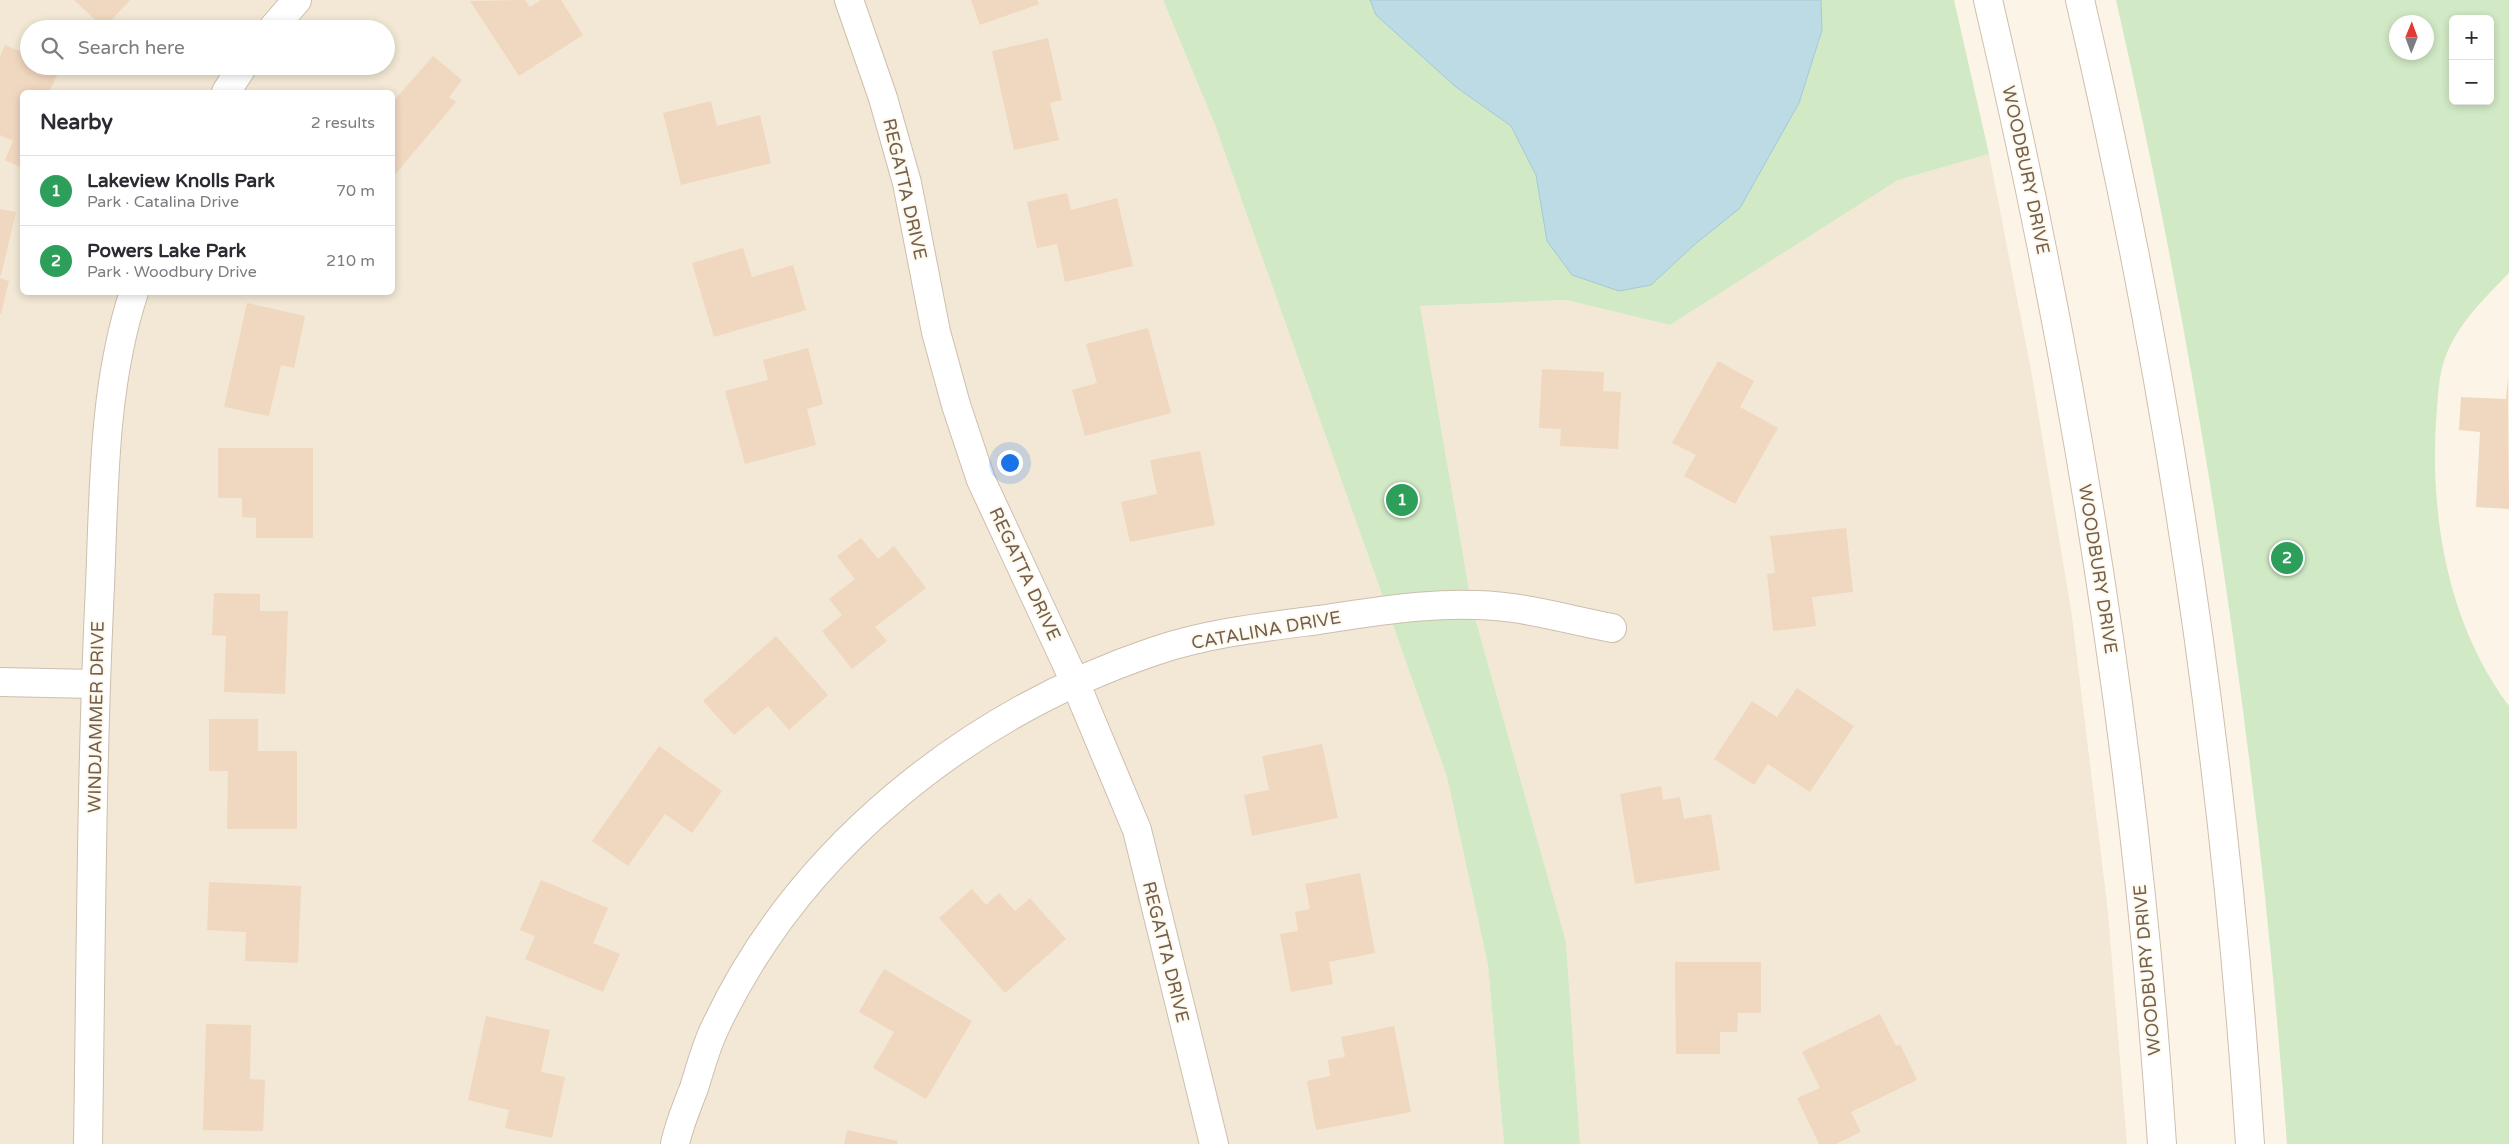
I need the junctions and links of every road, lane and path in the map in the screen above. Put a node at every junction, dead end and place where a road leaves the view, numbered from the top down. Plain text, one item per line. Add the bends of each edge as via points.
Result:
1 (296, 0) edge
2 (849, 0) edge
3 (1988, 0) edge
4 (2080, 0) edge
5 (279, 20) edge
6 (237, 75) edge
7 (227, 90) edge
8 (133, 295) edge
9 (1612, 628) dead end
10 (0, 682) edge
11 (1075, 682) junction
12 (95, 684) junction
13 (88, 1144) edge
14 (674, 1144) edge
15 (1214, 1144) edge
16 (2162, 1144) edge
17 (2250, 1144) edge

1 - 5 street
2 - 11 street, REGATTA DRIVE via 880,89 907,183 936,332 959,414 981,480
3 - 16 street, WOODBURY DRIVE via 2043,249 2103,596 2137,865
4 - 17 street via 2145,307 2191,584 2233,925
6 - 7 street
8 - 12 street, WINDJAMMER DRIVE via 114,381 105,473
9 - 11 street, CATALINA DRIVE via 1512,608 1412,606 1226,633 1157,650
10 - 12 street
11 - 14 street, CATALINA DRIVE via 984,731 918,779 858,831 804,887 758,951 713,1032
11 - 15 street, REGATTA DRIVE via 1137,830
12 - 13 street, WINDJAMMER DRIVE

